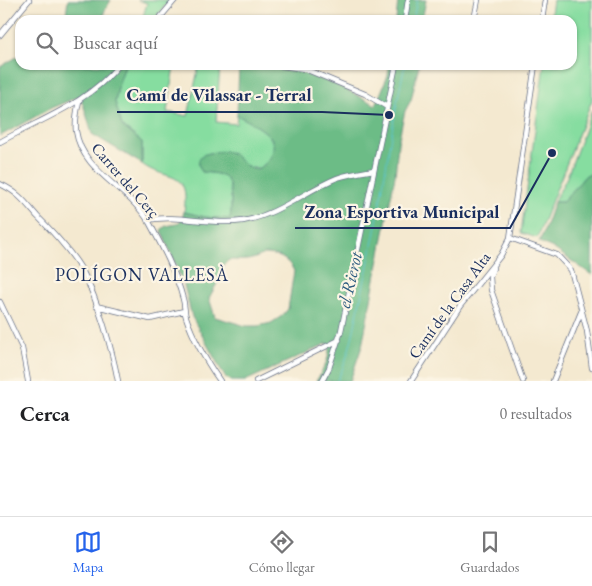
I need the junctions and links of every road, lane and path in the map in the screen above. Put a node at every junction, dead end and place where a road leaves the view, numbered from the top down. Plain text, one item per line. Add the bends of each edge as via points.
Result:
1 (29, 0) edge
2 (175, 0) edge
3 (408, 0) edge
4 (478, 0) edge
5 (545, 0) edge
6 (17, 15) edge
7 (162, 15) edge
8 (406, 15) edge
9 (475, 15) edge
10 (543, 15) edge
11 (15, 17) edge
12 (0, 35) edge
13 (116, 70) edge
14 (308, 70) edge
15 (395, 70) edge
16 (535, 70) edge
17 (78, 101) junction
18 (387, 107) junction
19 (0, 142) edge
20 (374, 170) junction
21 (0, 184) edge
22 (147, 220) junction
23 (510, 238) junction
24 (494, 264) junction
25 (0, 302) edge
26 (96, 306) junction
27 (184, 310) junction
28 (582, 310) junction
29 (338, 340) junction
30 (592, 368) edge
31 (28, 381) edge
32 (118, 381) edge
33 (220, 381) edge
34 (256, 381) edge
35 (322, 381) edge
36 (411, 381) edge
37 (523, 381) edge
38 (553, 381) edge

1 - 6 street
2 - 7 street
3 - 8 street
4 - 9 street
5 - 10 street
11 - 12 street
13 - 17 street
14 - 18 street
15 - 18 street
16 - 23 street, Camí de la Casa Alta
17 - 19 street
17 - 22 street, Carrer del Cerç via 76,130 83,153
18 - 20 street
20 - 22 street via 337,178 280,209 243,221 161,217
20 - 29 street
21 - 26 street via 13,190 61,241 83,272
22 - 27 street, Carrer del Cerç via 170,262 184,300
23 - 24 street, Camí de la Casa Alta
23 - 28 street via 557,256 566,264
24 - 36 street, Camí de la Casa Alta via 460,306
24 - 37 street via 491,290
25 - 31 street via 22,348
26 - 27 street via 150,319
26 - 32 street via 114,358
27 - 33 street, Carrer del Cerç via 198,348
28 - 30 street
28 - 38 street
29 - 34 street
29 - 35 street

